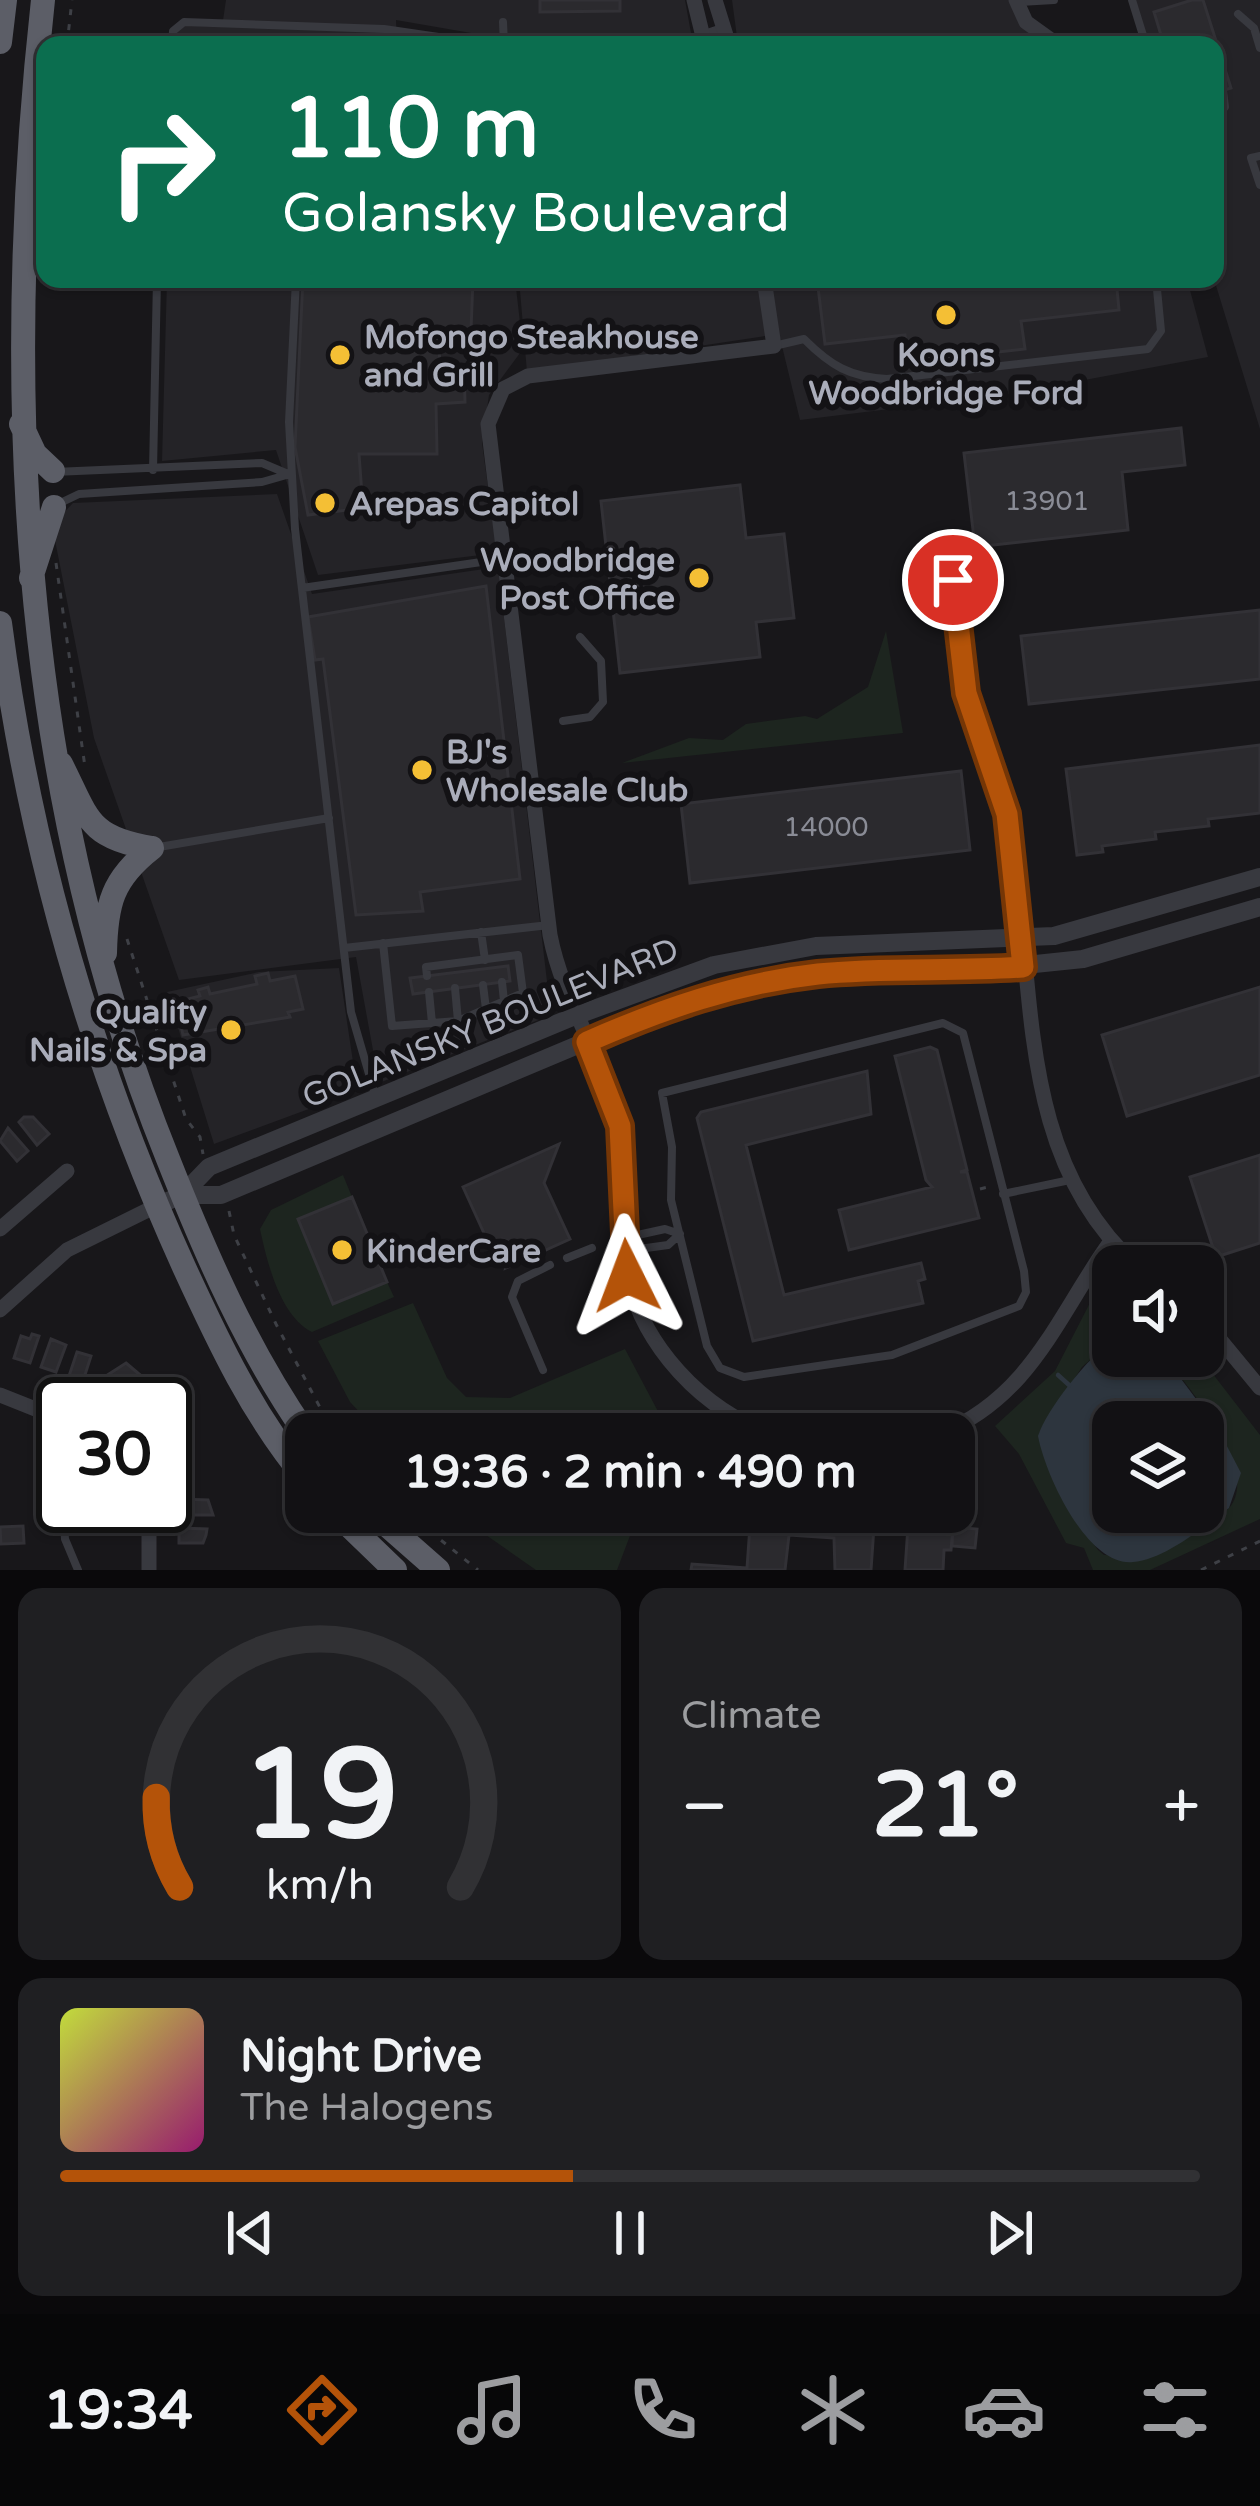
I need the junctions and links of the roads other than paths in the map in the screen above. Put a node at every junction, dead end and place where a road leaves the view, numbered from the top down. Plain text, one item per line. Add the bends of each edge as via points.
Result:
1 (5, 0) edge
2 (44, 0) edge
3 (694, 0) edge
4 (715, 0) edge
5 (1054, 0) edge
6 (1132, 0) edge
7 (1017, 1) edge
8 (1238, 14) dead end
9 (503, 22) dead end
10 (723, 27) junction
11 (389, 29) junction
12 (40, 36) edge
13 (173, 36) edge
14 (389, 36) edge
15 (434, 36) edge
16 (504, 36) edge
17 (702, 36) edge
18 (710, 36) edge
19 (726, 36) edge
20 (1045, 36) edge
21 (1143, 36) edge
22 (0, 42) edge
23 (1260, 49) edge
24 (36, 66) edge
25 (1260, 156) edge
26 (1260, 185) edge
27 (157, 288) edge
28 (296, 288) edge
29 (765, 288) edge
30 (1157, 288) edge
31 (774, 346) junction
32 (16, 410) junction
33 (153, 470) junction
34 (52, 471) joint
35 (290, 474) junction
36 (54, 507) joint
37 (504, 559) junction
38 (953, 580) dead end
39 (302, 588) junction
40 (27, 598) junction
41 (0, 622) edge
42 (580, 637) dead end
43 (563, 722) dead end
44 (46, 735) junction
45 (329, 818) junction
46 (152, 848) junction
47 (1260, 878) edge
48 (1260, 907) edge
49 (549, 925) junction
50 (482, 932) junction
51 (1021, 940) junction
52 (383, 943) junction
53 (344, 948) junction
54 (482, 963) junction
55 (1023, 967) junction
56 (428, 976) dead end
57 (104, 979) junction
58 (502, 982) dead end
59 (483, 985) dead end
60 (454, 988) dead end
61 (429, 992) dead end
62 (504, 1001) junction
63 (486, 1009) junction
64 (575, 1016) junction
65 (458, 1021) junction
66 (432, 1023) junction
67 (587, 1042) junction
68 (377, 1100) junction
69 (67, 1171) dead end
70 (1070, 1180) junction
71 (1003, 1194) junction
72 (182, 1195) junction
73 (157, 1206) junction
74 (0, 1229) edge
75 (680, 1234) junction
76 (624, 1238) junction
77 (1111, 1241) junction
78 (1115, 1245) edge
79 (592, 1248) dead end
80 (567, 1258) dead end
81 (550, 1265) dead end
82 (0, 1310) edge
83 (1224, 1344) edge
84 (543, 1370) dead end
85 (1260, 1388) edge
86 (0, 1395) edge
87 (36, 1409) edge
88 (293, 1413) edge
89 (733, 1413) edge
90 (975, 1416) edge
91 (285, 1449) edge
92 (66, 1533) edge
93 (149, 1533) edge
94 (357, 1533) edge
95 (396, 1533) edge
96 (78, 1570) edge
97 (148, 1570) edge
98 (395, 1570) edge
99 (438, 1570) edge

1 - 22 highway
2 - 12 highway
3 - 17 street
4 - 10 street
5 - 7 lane
6 - 21 lane
7 - 20 street via 1026,22
8 - 23 lane via 1254,28
9 - 16 lane
10 - 18 lane
10 - 19 street
11 - 13 lane via 184,22
11 - 14 lane
11 - 15 lane
24 - 32 highway via 23,172
25 - 26 lane via 1251,158
27 - 33 lane
28 - 35 lane
29 - 31 street
30 - 31 lane via 1161,331 1148,349 887,380 855,377 804,340
31 - 37 street via 528,376 503,389 488,424
32 - 34 highway via 35,454
32 - 40 highway
33 - 34 lane
33 - 35 lane via 262,463
35 - 36 lane via 79,494
35 - 39 lane
36 - 40 highway
37 - 39 lane
37 - 49 street
38 - 51 street via 966,693 1007,814
39 - 45 lane
40 - 44 highway
41 - 73 highway via 60,928
42 - 43 lane via 601,661 603,702 590,717
44 - 46 highway via 92,827 116,842
44 - 57 highway
45 - 46 lane
45 - 53 lane
46 - 57 highway via 110,894
47 - 51 street, GOLANSKY BOULEVARD
48 - 55 street, GOLANSKY BOULEVARD via 1126,949
49 - 50 lane
49 - 64 street
50 - 52 lane
50 - 54 lane
51 - 55 street
51 - 64 street, GOLANSKY BOULEVARD via 761,954
52 - 53 lane
52 - 66 lane via 392,1026
53 - 68 lane via 356,1033
54 - 56 lane via 426,967
54 - 62 lane via 518,956 523,993
55 - 67 street, GOLANSKY BOULEVARD via 775,980 661,1010
55 - 70 street via 1053,1135
57 - 72 highway
58 - 62 lane
59 - 63 lane
60 - 65 lane
61 - 66 lane
62 - 63 lane
63 - 65 lane
64 - 67 street
64 - 68 street, GOLANSKY BOULEVARD
65 - 66 lane
67 - 72 street, GOLANSKY BOULEVARD via 221,1195
67 - 76 street via 620,1126
68 - 72 street, GOLANSKY BOULEVARD via 209,1167
69 - 74 street
70 - 71 lane
70 - 77 street
71 - 75 lane via 1024,1271 1019,1306 892,1355 744,1377 711,1357
71 - 75 lane via 963,1033 930,1024 667,1088 660,1101
72 - 73 street, GOLANSKY BOULEVARD
72 - 88 highway via 245,1333
73 - 82 street via 67,1250
73 - 91 highway via 249,1397
75 - 76 lane via 665,1228
75 - 76 lane via 668,1245 639,1249
76 - 89 street via 631,1288 652,1338 709,1399
77 - 78 street
77 - 90 street via 1029,1372
79 - 80 lane
81 - 84 lane via 518,1281 512,1297
83 - 85 street
86 - 87 street
92 - 96 lane
93 - 97 street
94 - 98 highway
95 - 99 highway

